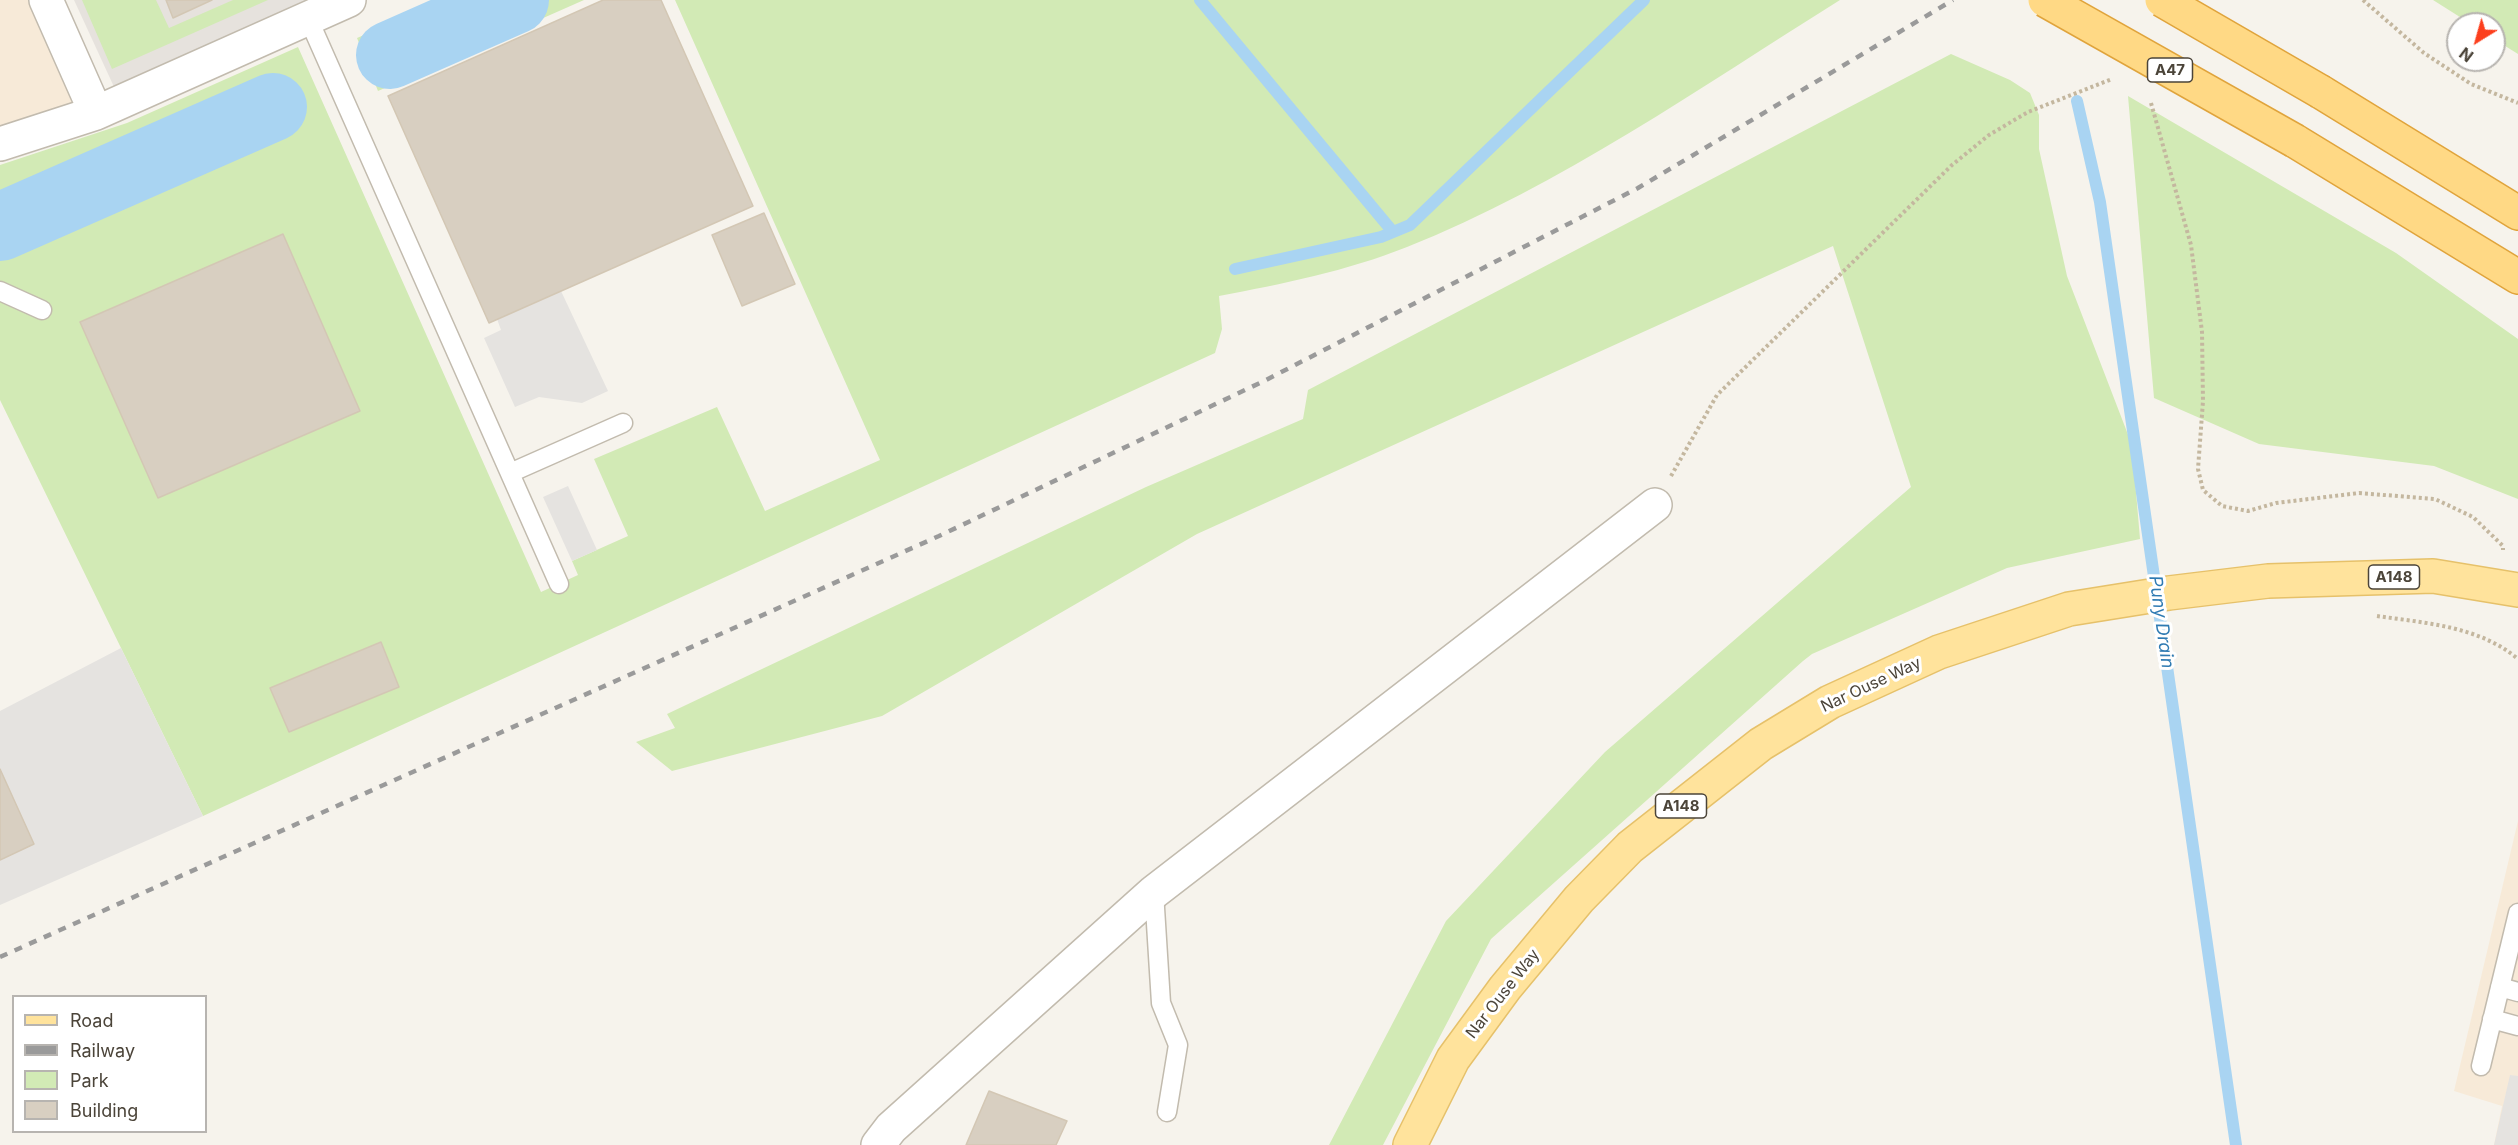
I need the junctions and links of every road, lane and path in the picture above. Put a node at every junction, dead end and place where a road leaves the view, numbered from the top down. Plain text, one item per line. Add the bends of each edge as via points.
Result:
1 (46, 0) edge
2 (350, 0) edge
3 (2045, 0) edge
4 (2162, 0) edge
5 (2363, 0) edge
6 (308, 18) junction
7 (2119, 76) dead end
8 (2151, 100) dead end
9 (2518, 103) edge
10 (96, 113) junction
11 (0, 144) edge
12 (2518, 213) edge
13 (2518, 277) edge
14 (0, 291) edge
15 (42, 310) dead end
16 (623, 423) dead end
17 (510, 473) junction
18 (1655, 505) joint
19 (559, 584) dead end
20 (2515, 589) edge
21 (2370, 615) dead end
22 (2518, 659) edge
23 (1154, 892) junction
24 (2518, 913) edge
25 (2509, 989) edge
26 (2492, 1019) junction
27 (2518, 1026) edge
28 (2481, 1066) dead end
29 (1167, 1112) dead end
30 (878, 1145) edge
31 (1410, 1145) edge

1 - 10 street
2 - 6 street
3 - 13 highway, A47, bridge via 2295,141
4 - 12 highway, bridge
5 - 9 path via 2424,53 2471,84
6 - 10 street
6 - 17 lane
7 - 18 path via 2028,112 1989,135 1952,165 1717,395
8 - 20 path via 2191,245 2202,332 2198,469 2204,490 2222,506 2248,511 2276,503 2359,493 2435,499 2473,517 2503,546
10 - 11 street
14 - 15 lane
16 - 17 lane
17 - 19 lane
18 - 23 street
20 - 31 main road, Nar Ouse Way / A148 via 2433,576 2268,581 2069,609 1939,652 1830,702 1761,744 1630,847 1579,899 1505,988 1453,1059
21 - 22 path via 2444,625 2480,636
23 - 29 lane via 1161,1002 1178,1045
23 - 30 street via 891,1128
24 - 25 lane
25 - 26 lane
26 - 27 lane
26 - 28 lane

